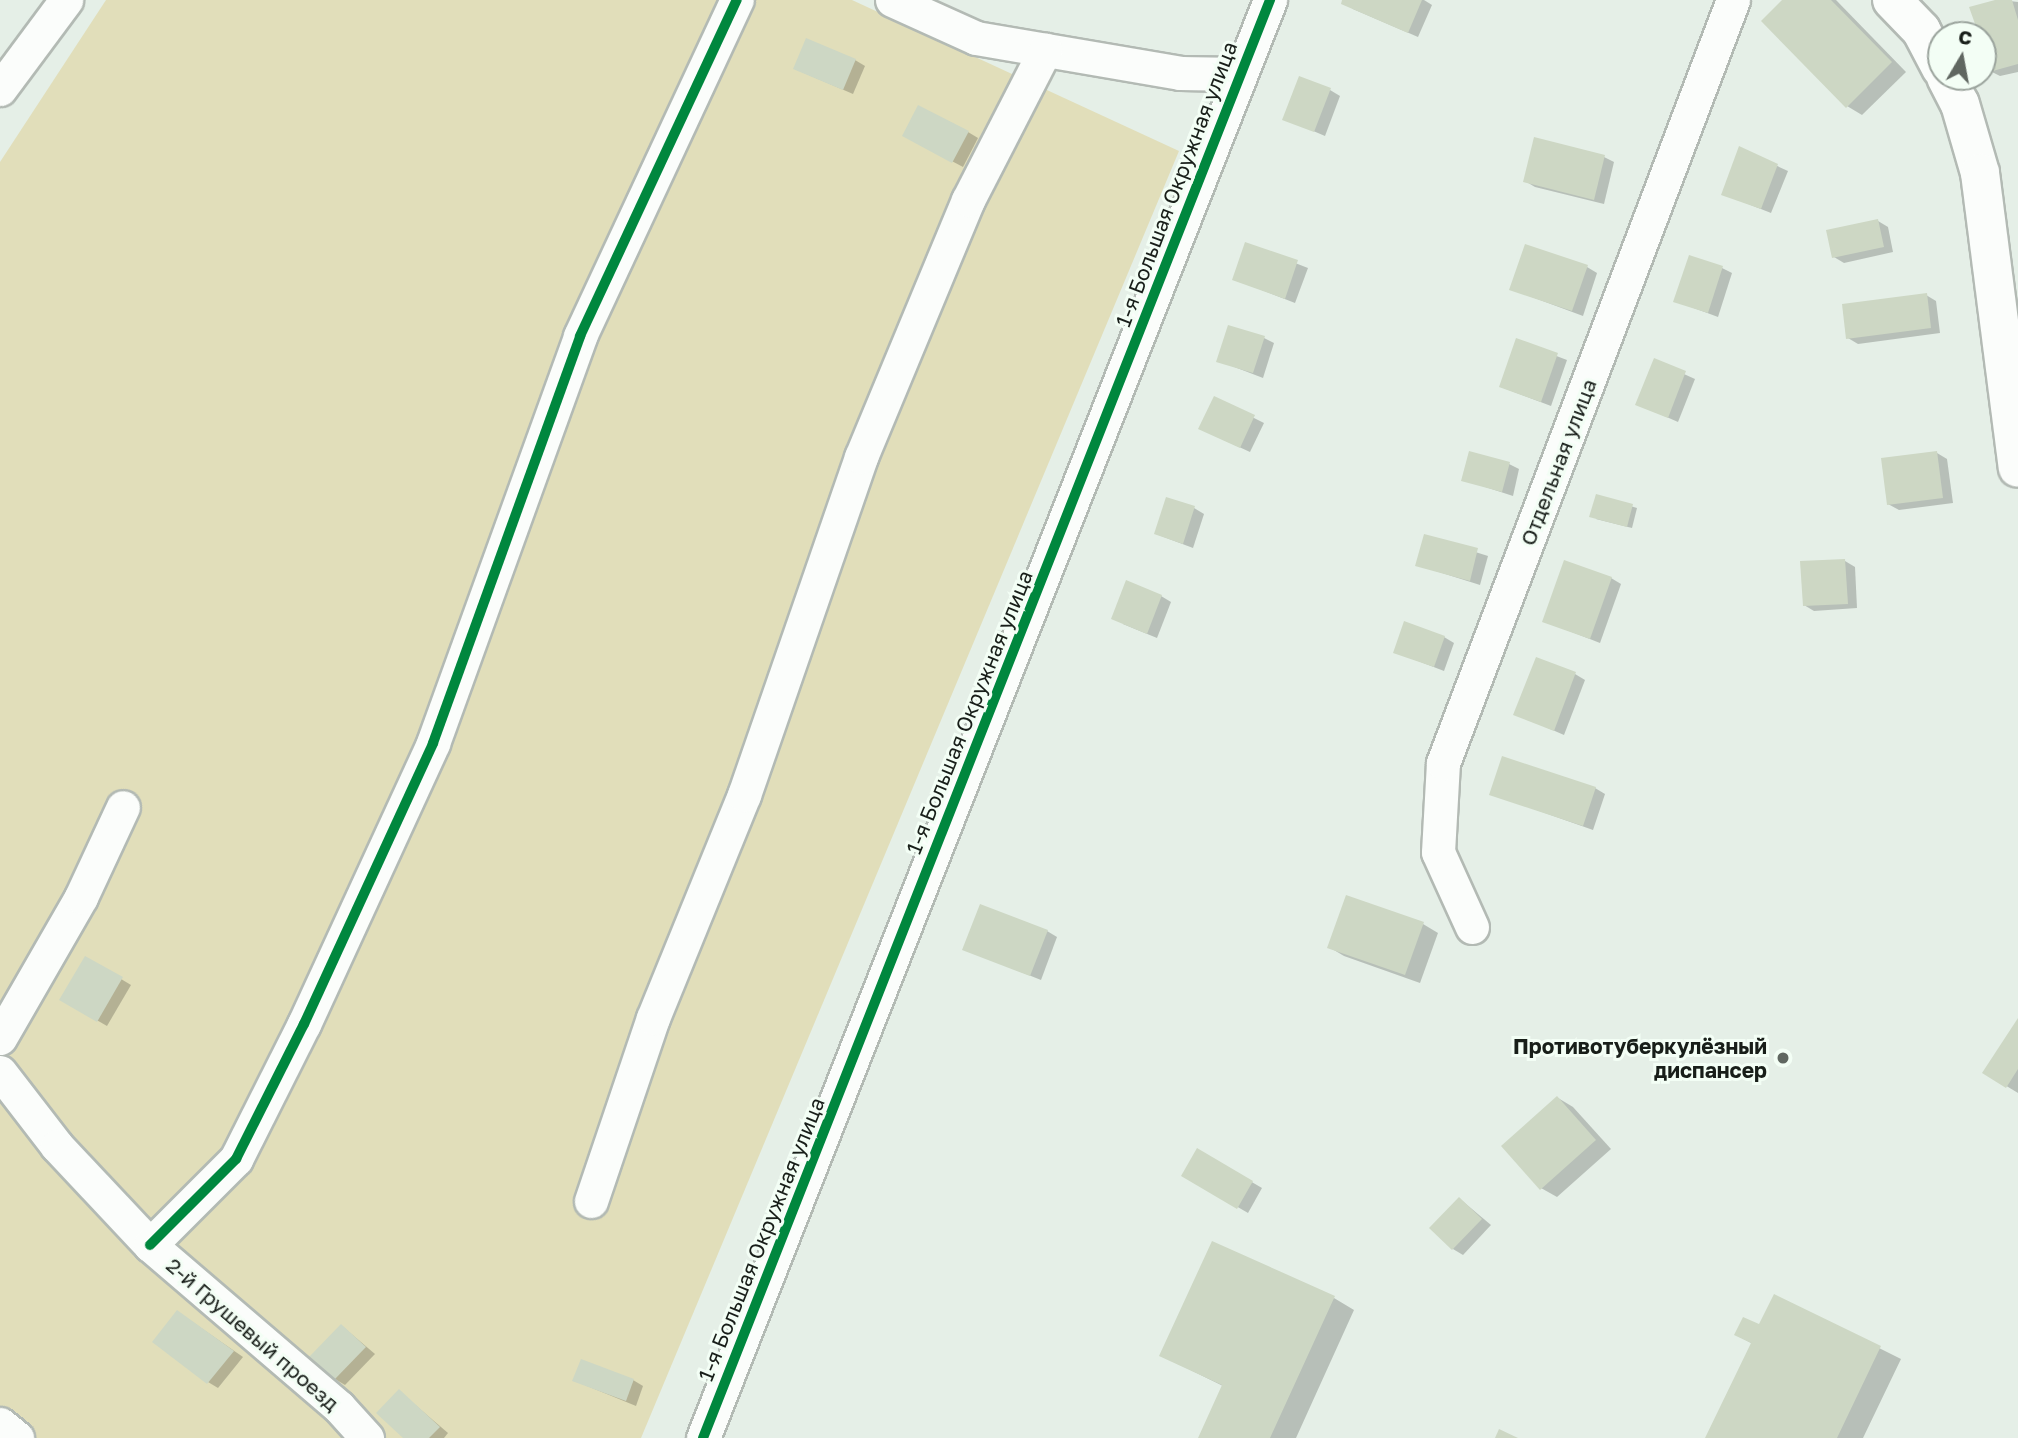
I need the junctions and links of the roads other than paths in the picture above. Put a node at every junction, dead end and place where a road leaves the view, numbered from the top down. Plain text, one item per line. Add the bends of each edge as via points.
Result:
1 (66, 0) edge
2 (737, 0) edge
3 (892, 0) edge
4 (1270, 0) edge
5 (1733, 0) edge
6 (1892, 0) edge
7 (1927, 41) edge
8 (1045, 50) junction
9 (1239, 74) junction
10 (0, 89) edge
11 (1953, 91) edge
12 (2014, 408) edge
13 (2018, 468) edge
14 (123, 807) dead end
15 (1472, 927) dead end
16 (0, 1038) edge
17 (0, 1072) edge
18 (591, 1201) dead end
19 (150, 1245) junction
20 (0, 1424) edge
21 (17, 1438) edge
22 (368, 1438) edge
23 (703, 1438) edge

1 - 10 street
2 - 19 street via 580,336 433,743 304,1024 236,1159
3 - 8 street via 976,38
4 - 9 street, 1-я Большая Окружная улица
5 - 15 street, Отдельная улица via 1443,763 1438,852
6 - 7 main road
8 - 9 street via 1180,73
8 - 18 street via 968,200 861,457 744,795 653,1018
9 - 23 street, 1-я Большая Окружная улица
11 - 12 main road via 1980,173
12 - 13 main road
14 - 16 street via 81,897
17 - 19 street, 2-й Грушевый проезд via 57,1146
19 - 22 street, 2-й Грушевый проезд via 339,1407
20 - 21 street

